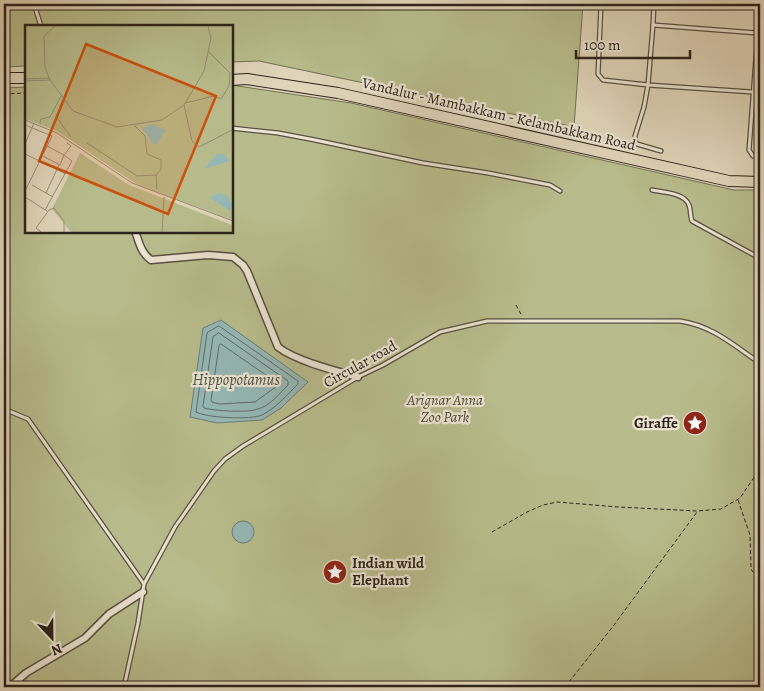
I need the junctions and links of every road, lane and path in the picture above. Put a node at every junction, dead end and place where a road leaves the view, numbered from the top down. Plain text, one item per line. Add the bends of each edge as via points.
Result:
1 (34, 4) edge
2 (601, 4) edge
3 (654, 4) edge
4 (760, 4) edge
5 (41, 25) edge
6 (653, 25) junction
7 (757, 33) junction
8 (232, 73) edge
9 (4, 78) edge
10 (25, 78) edge
11 (232, 80) edge
12 (25, 84) edge
13 (4, 85) edge
14 (648, 85) junction
15 (338, 90) junction
16 (752, 92) junction
17 (25, 93) edge
18 (4, 94) edge
19 (232, 128) edge
20 (661, 151) dead end
21 (760, 157) edge
22 (760, 175) edge
23 (760, 182) edge
24 (652, 190) dead end
25 (560, 191) dead end
26 (135, 232) edge
27 (760, 260) edge
28 (516, 305) dead end
29 (525, 321) junction
30 (760, 363) edge
31 (358, 377) junction
32 (4, 409) edge
33 (760, 464) edge
34 (738, 500) junction
35 (697, 511) junction
36 (492, 532) dead end
37 (760, 578) edge
38 (144, 584) junction
39 (143, 592) junction
40 (10, 687) edge
41 (124, 687) edge
42 (565, 687) edge

1 - 5 lane
2 - 14 lane via 598,74 603,80
3 - 6 lane
4 - 7 lane
6 - 7 lane
6 - 14 lane
7 - 16 lane
8 - 15 main road, Vandalur - Mambakkam - Kelambakkam Road via 248,73
9 - 10 main road
11 - 15 main road, Vandalur - Mambakkam - Kelambakkam Road
12 - 13 main road
14 - 16 lane
14 - 20 lane via 635,141
15 - 22 main road, Vandalur - Mambakkam - Kelambakkam Road via 730,175
15 - 23 main road, Vandalur - Mambakkam - Kelambakkam Road via 729,181
16 - 21 lane via 748,150 753,156
17 - 18 path
19 - 25 lane via 278,133 423,164 488,173 550,185
24 - 27 lane via 680,196 689,204 692,221
26 - 31 street via 142,250 152,260 208,255 233,258 247,271 278,347 336,372
28 - 29 path
29 - 30 lane, Circular road via 661,320 697,324
29 - 31 lane, Circular road via 487,321 440,332
31 - 38 lane, Circular road via 225,459 175,527
32 - 38 lane via 28,419
33 - 34 path
34 - 35 path via 721,509
34 - 37 path via 750,535 752,571
35 - 36 path via 557,502 543,505
35 - 42 path
38 - 39 lane, Circular road
39 - 40 street via 109,614 84,638 26,673
39 - 41 lane, Circular road

